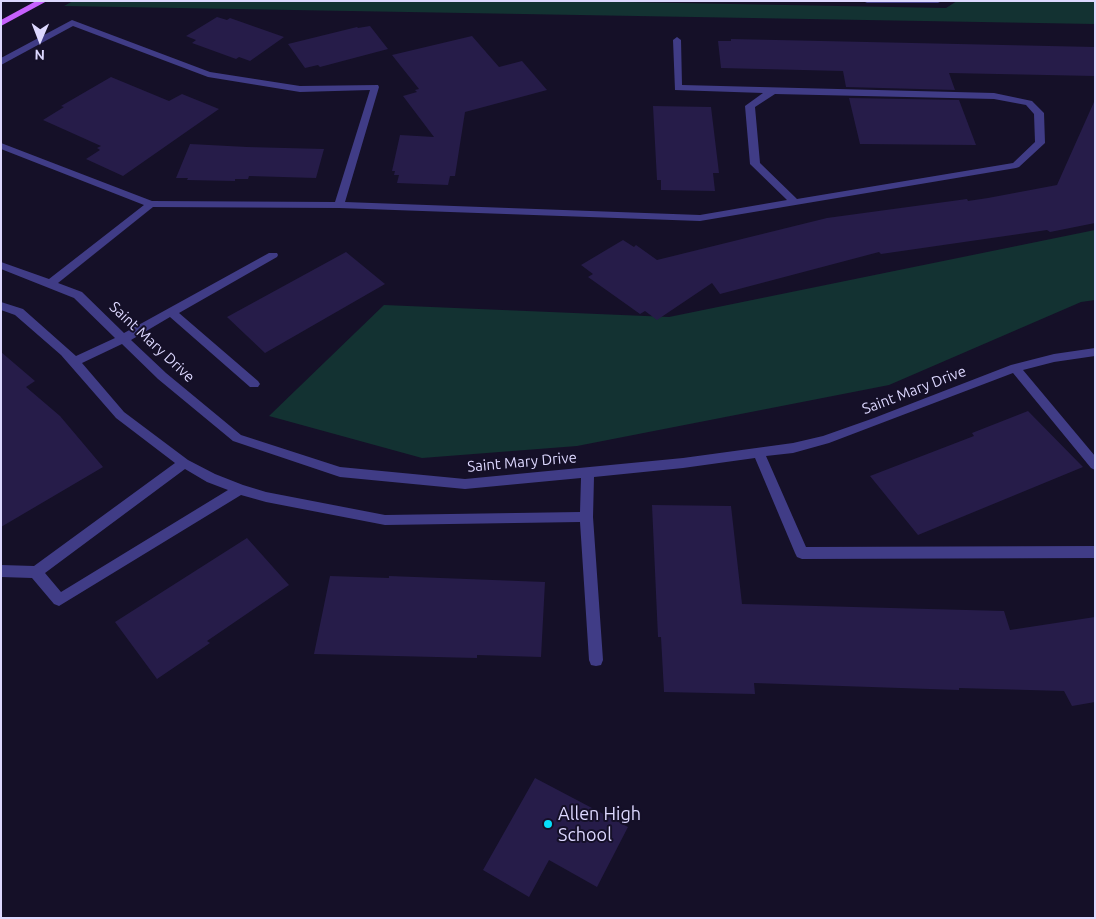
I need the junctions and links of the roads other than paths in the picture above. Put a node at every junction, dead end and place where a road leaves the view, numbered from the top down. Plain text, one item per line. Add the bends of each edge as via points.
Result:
1 (42, 1) edge
2 (867, 1) edge
3 (938, 1) edge
4 (1, 24) edge
5 (678, 40) dead end
6 (1, 62) edge
7 (773, 91) junction
8 (1, 146) edge
9 (795, 202) junction
10 (151, 204) junction
11 (339, 205) junction
12 (273, 255) dead end
13 (1, 265) edge
14 (50, 284) junction
15 (1, 306) edge
16 (171, 312) junction
17 (123, 338) junction
18 (1090, 353) edge
19 (74, 362) junction
20 (1015, 368) junction
21 (254, 384) dead end
22 (759, 454) junction
23 (184, 463) junction
24 (1095, 465) edge
25 (588, 472) junction
26 (240, 489) junction
27 (586, 517) junction
28 (1095, 552) edge
29 (1, 571) edge
30 (36, 572) junction
31 (596, 660) dead end

1 - 4 main road
2 - 3 street
5 - 7 street via 678,88
6 - 11 street via 72,23 208,74 300,89 375,87
7 - 9 street via 750,106 755,164
7 - 9 street via 994,96 1029,103 1039,113 1040,143 1016,165
8 - 10 street
9 - 11 street via 700,218
10 - 11 street
10 - 14 street
12 - 16 street
13 - 14 street, Saint Mary Drive
14 - 17 street, Saint Mary Drive via 78,295
15 - 19 street via 19,312
16 - 17 street
16 - 21 street
17 - 19 street
17 - 25 street, Saint Mary Drive via 162,376 237,438 340,472 465,484
18 - 20 street, Saint Mary Drive
19 - 23 street via 120,415
20 - 22 street, Saint Mary Drive via 825,440
20 - 24 street
22 - 25 street, Saint Mary Drive
22 - 28 street via 802,553
23 - 26 street
23 - 30 street
25 - 27 street
26 - 27 street via 385,520
26 - 30 street via 58,600
27 - 31 street
29 - 30 street

